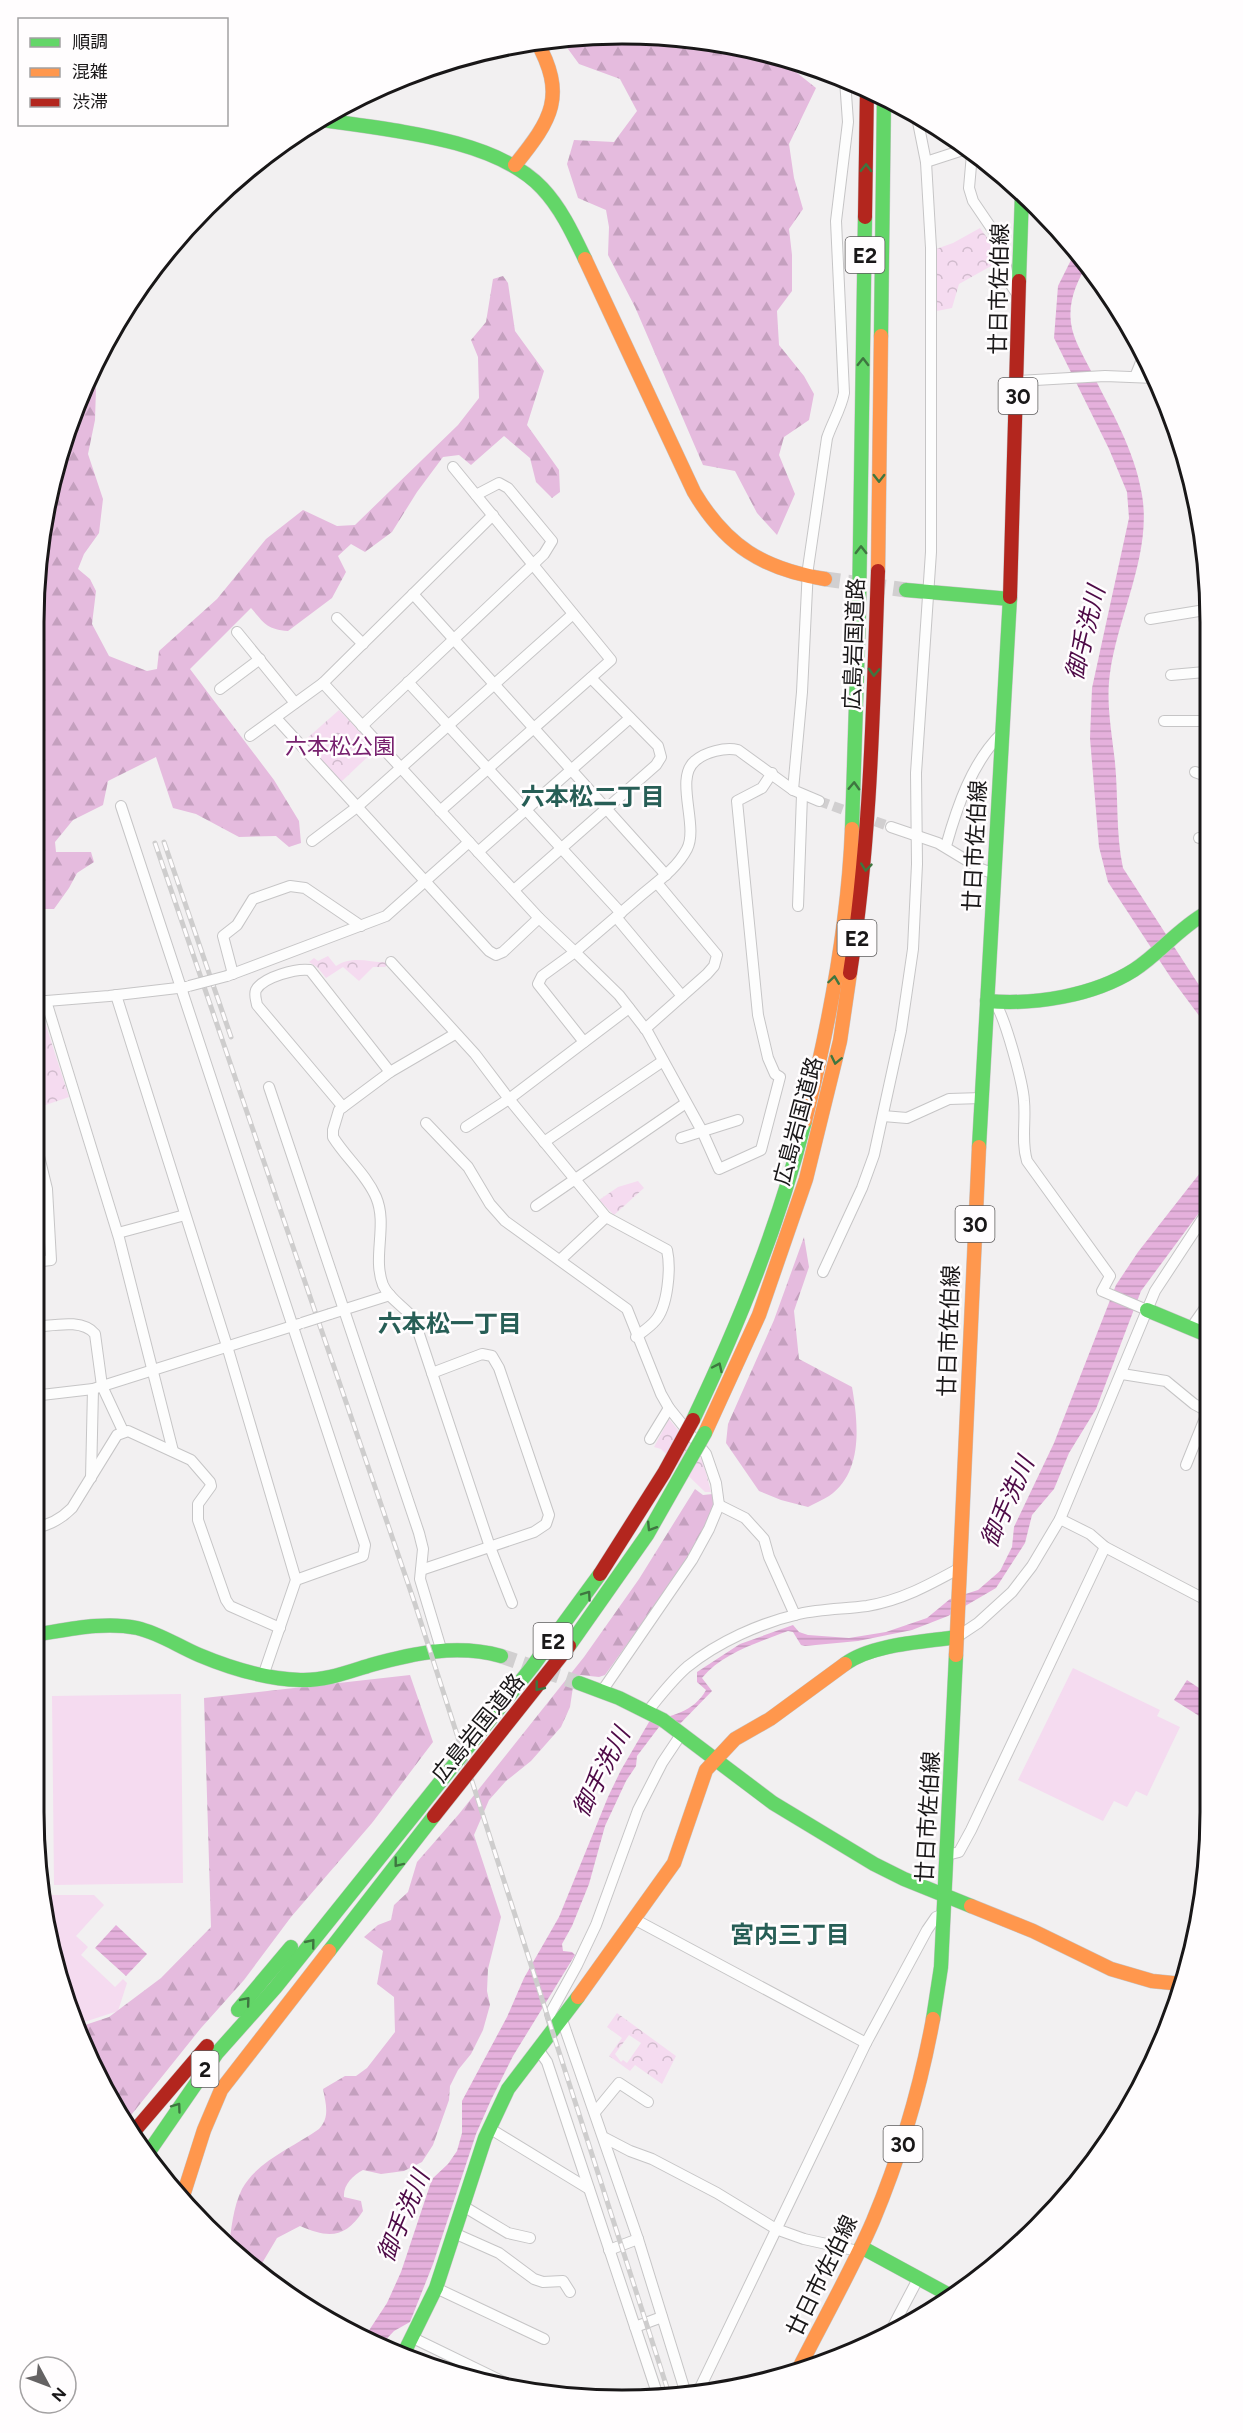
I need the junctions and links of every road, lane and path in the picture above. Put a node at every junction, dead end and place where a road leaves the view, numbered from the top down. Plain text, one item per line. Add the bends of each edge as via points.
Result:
1 (541, 49) edge
2 (846, 88) edge
3 (867, 98) edge
4 (884, 107) edge
5 (332, 121) edge
6 (919, 126) edge
7 (958, 152) edge
8 (970, 161) edge
9 (926, 162) junction
10 (515, 165) junction
11 (1022, 205) edge
12 (1020, 297) junction
13 (1140, 365) edge
14 (1135, 377) junction
15 (1145, 378) edge
16 (1018, 381) junction
17 (453, 467) dead end
18 (476, 495) junction
19 (493, 516) junction
20 (532, 564) junction
21 (808, 577) junction
22 (825, 579) tunnel mouth
23 (906, 590) tunnel mouth
24 (928, 592) junction
25 (413, 594) junction
26 (1011, 599) junction
27 (1199, 611) edge
28 (573, 614) junction
29 (337, 618) dead end
30 (1150, 619) dead end
31 (237, 632) dead end
32 (454, 639) junction
33 (363, 644) junction
34 (260, 659) junction
35 (1200, 672) edge
36 (1171, 675) dead end
37 (591, 678) junction
38 (408, 682) junction
39 (323, 683) junction
40 (494, 684) junction
41 (220, 689) dead end
42 (295, 703) junction
43 (276, 718) junction
44 (630, 718) junction
45 (1200, 720) edge
46 (1164, 721) dead end
47 (362, 726) junction
48 (448, 726) junction
49 (534, 728) junction
50 (1003, 732) junction
51 (250, 736) dead end
52 (401, 768) junction
53 (488, 769) junction
54 (571, 770) junction
55 (771, 773) junction
56 (798, 792) junction
57 (819, 801) tunnel mouth
58 (120, 806) dead end
59 (357, 807) junction
60 (606, 809) junction
61 (526, 810) junction
62 (440, 811) junction
63 (891, 827) tunnel mouth
64 (916, 836) junction
65 (312, 841) dead end
66 (469, 842) junction
67 (946, 846) junction
68 (561, 849) junction
69 (478, 852) junction
70 (995, 874) junction
71 (666, 875) junction
72 (425, 881) junction
73 (657, 883) junction
74 (514, 890) junction
75 (798, 906) dead end
76 (618, 915) junction
77 (1200, 917) edge
78 (539, 918) junction
79 (361, 926) junction
80 (575, 952) junction
81 (391, 963) dead end
82 (230, 975) junction
83 (184, 987) junction
84 (116, 995) junction
85 (682, 996) junction
86 (46, 1001) joint
87 (991, 1002) junction
88 (629, 1008) junction
89 (645, 1029) junction
90 (455, 1034) junction
91 (584, 1042) junction
92 (663, 1061) junction
93 (390, 1072) junction
94 (269, 1087) dead end
95 (982, 1098) junction
96 (509, 1100) junction
97 (686, 1103) junction
98 (343, 1107) junction
99 (883, 1116) junction
100 (738, 1120) dead end
101 (426, 1123) dead end
102 (466, 1127) dead end
103 (702, 1131) junction
104 (681, 1138) dead end
105 (544, 1142) junction
106 (44, 1174) edge
107 (574, 1180) junction
108 (536, 1206) dead end
109 (185, 1215) junction
110 (606, 1217) junction
111 (1200, 1223) edge
112 (118, 1233) junction
113 (560, 1260) junction
114 (44, 1261) edge
115 (823, 1272) dead end
116 (390, 1296) junction
117 (1144, 1308) junction
118 (344, 1310) junction
119 (1200, 1315) edge
120 (298, 1324) junction
121 (44, 1326) edge
122 (1191, 1328) junction
123 (1200, 1332) edge
124 (636, 1337) junction
125 (227, 1346) junction
126 (153, 1370) junction
127 (432, 1373) junction
128 (1122, 1374) junction
129 (98, 1387) junction
130 (44, 1394) edge
131 (1200, 1407) edge
132 (669, 1408) junction
133 (123, 1431) junction
134 (1200, 1431) edge
135 (650, 1439) dead end
136 (173, 1451) junction
137 (1186, 1465) dead end
138 (91, 1478) junction
139 (719, 1505) junction
140 (1060, 1519) junction
141 (44, 1526) edge
142 (490, 1547) junction
143 (1105, 1547) junction
144 (421, 1570) junction
145 (960, 1571) junction
146 (296, 1580) junction
147 (1200, 1597) edge
148 (512, 1603) dead end
149 (795, 1615) junction
150 (280, 1628) junction
151 (44, 1633) edge
152 (957, 1637) junction
153 (442, 1652) junction
154 (501, 1656) tunnel mouth
155 (264, 1673) junction
156 (579, 1683) tunnel mouth
157 (602, 1691) junction
158 (650, 1713) junction
159 (682, 1733) junction
160 (716, 1759) junction
161 (947, 1855) junction
162 (372, 1867) junction
163 (945, 1896) junction
164 (944, 1914) junction
165 (634, 1919) junction
166 (1173, 1983) edge
167 (275, 1988) joint
168 (289, 2004) joint
169 (558, 2022) junction
170 (866, 2043) junction
171 (538, 2049) junction
172 (217, 2053) junction
173 (181, 2077) junction
174 (648, 2102) dead end
175 (596, 2111) junction
176 (138, 2127) edge
177 (489, 2128) junction
178 (605, 2138) junction
179 (152, 2147) edge
180 (589, 2189) junction
181 (186, 2192) edge
182 (463, 2206) junction
183 (776, 2229) junction
184 (454, 2233) junction
185 (530, 2238) dead end
186 (638, 2239) junction
187 (860, 2249) junction
188 (609, 2250) junction
189 (919, 2277) junction
190 (436, 2288) junction
191 (570, 2292) dead end
192 (944, 2292) edge
193 (662, 2317) junction
194 (897, 2319) edge
195 (635, 2327) junction
196 (413, 2338) junction
197 (544, 2339) dead end
198 (407, 2348) edge
199 (803, 2360) edge
200 (485, 2373) edge
201 (702, 2384) edge
202 (684, 2386) edge
203 (655, 2388) edge

1 - 10 main road via 552,69 551,112
2 - 21 street via 848,122 837,220 844,393 827,438
162 -> 3 main road, 広島岩国道路 / E2, bridge via 528,1673 585,1598 637,1519 693,1420 725,1352 790,1175 824,1037 851,851 861,580
4 -> 168 main road, 広島岩国道路 / E2, bridge via 878,568 870,804 862,899 840,1041 806,1179 759,1315 705,1433 651,1528 599,1607 541,1684
5 - 10 main road via 469,144
6 - 9 street
7 - 9 street
8 - 12 street via 973,201 994,231 1009,282
9 - 24 street via 931,249
10 - 21 main road via 546,192 564,217 708,516 726,537 762,561
11 - 12 main road, 廿日市佐伯線 / 30
12 - 16 main road, 廿日市佐伯線 / 30
13 - 14 street
14 - 15 street
14 - 16 street
16 - 26 main road, 廿日市佐伯線 / 30
17 - 18 street
18 - 19 street
18 - 20 street via 499,483 508,488 552,542
19 - 20 street
19 - 25 street
20 - 28 street
20 - 32 street
21 - 22 main road
21 - 56 street
23 - 24 main road
24 - 26 main road
24 - 64 street via 916,774
25 - 32 street
25 - 33 street
26 - 50 main road, 廿日市佐伯線 / 30
27 - 30 street
28 - 37 street via 611,660
28 - 40 street
29 - 33 street
31 - 34 street
32 - 38 street
32 - 40 street
33 - 39 street
34 - 41 street
34 - 42 street
35 - 36 street
37 - 44 street
37 - 49 street
38 - 47 street
38 - 48 street
39 - 42 street
39 - 47 street
40 - 48 street
40 - 49 street
42 - 43 street
43 - 51 street
43 - 59 street
44 - 54 street
44 - 60 street via 658,746 661,757
45 - 46 street
47 - 52 street
48 - 52 street
48 - 53 street
49 - 53 street
49 - 54 street
50 - 67 street via 990,746 961,798
50 - 70 main road, 廿日市佐伯線 / 30
52 - 59 street
52 - 62 street
53 - 61 street
53 - 62 street
54 - 60 street
54 - 61 street
55 - 56 street
55 - 71 street via 738,750 727,748 694,761 687,771 687,806 692,827 688,848
55 - 103 street via 762,788 737,801 758,1015 768,1058 780,1077 761,1149 719,1169
56 - 57 street
56 - 75 street
58 - 83 street
59 - 65 street
59 - 72 street
60 - 68 street
60 - 71 street
61 - 68 street
61 - 69 street
62 - 66 street
63 - 64 street
64 - 67 street
64 - 99 street via 913,949
66 - 69 street
66 - 72 street
67 - 70 street
68 - 74 street
68 - 76 street
69 - 74 street
70 - 87 main road, 廿日市佐伯線 / 30
71 - 73 street
72 - 78 street via 496,955
72 - 79 street via 386,916
73 - 76 street
73 - 85 street via 717,955 714,966
74 - 78 street
76 - 80 street
76 - 85 street
77 - 87 main road via 1119,978 1088,990
78 - 80 street
79 - 82 street
79 - 82 street via 305,888 290,886 253,900 237,924 223,936
80 - 88 street
80 - 91 street via 542,976 538,984
81 - 90 street
82 - 83 street, bridge
83 - 84 street
83 - 120 street
84 - 86 street
84 - 109 street
85 - 89 street
86 - 112 street
87 - 95 main road, 廿日市佐伯線 / 30
87 - 117 street via 1002,1015 1024,1097 1027,1161 1110,1276 1102,1291
88 - 89 street
88 - 91 street
89 - 92 street
90 - 93 street
90 - 96 street
91 - 96 street
92 - 97 street
92 - 105 street
93 - 98 street
93 - 98 street via 310,970 300,969 266,980 257,988 257,1005
94 - 118 street
95 - 99 street via 949,1099 907,1118
95 - 145 main road, 廿日市佐伯線 / 30
96 - 102 street
96 - 105 street
97 - 103 street
97 - 107 street
98 - 116 street via 333,1137 377,1199 378,1264
99 - 115 street via 862,1188
100 - 103 street
101 - 113 street via 468,1167 504,1221
103 - 104 street
105 - 107 street
106 - 114 street via 51,1260
107 - 108 street
107 - 110 street
109 - 112 street
109 - 125 street
110 - 113 street
110 - 124 street via 667,1250 671,1266 662,1310
111 - 117 street
112 - 126 street
113 - 124 street via 627,1309
116 - 118 street
116 - 127 street via 414,1319
117 - 122 main road
117 - 128 street
118 - 120 street, bridge
118 - 144 street via 419,1533 423,1549
119 - 122 street
120 - 125 street
120 - 146 street via 365,1545 363,1556
121 - 129 street via 83,1324 95,1334
122 - 123 main road
124 - 132 street
125 - 126 street
125 - 146 street
126 - 129 street
126 - 136 street
127 - 142 street
127 - 142 street via 482,1354 492,1356 549,1515 546,1524 534,1533
128 - 131 street via 1166,1381
128 - 140 street
129 - 130 street
129 - 133 street
129 - 138 street
132 - 135 street
132 - 139 street via 706,1454
133 - 136 street
133 - 138 street
134 - 137 street
136 - 150 street via 191,1460 210,1482 208,1492 198,1504 198,1520 225,1600 230,1606
138 - 141 street via 72,1508
139 - 149 street via 745,1518 764,1539
139 - 157 street via 692,1560
140 - 143 street via 1090,1534
140 - 152 street via 1011,1592
142 - 144 street
142 - 148 street
143 - 147 street
143 - 161 street via 971,1830 959,1852
144 - 153 street via 420,1579
145 - 149 street via 908,1596 867,1606
145 - 152 main road, 廿日市佐伯線 / 30
146 - 150 street
149 - 158 street via 722,1643 704,1655 671,1682
150 - 155 street
151 - 155 main road via 104,1625 137,1628 208,1659
152 - 160 main road via 877,1650 854,1658 770,1719 740,1734
152 - 161 main road, 廿日市佐伯線 / 30
153 - 154 main road via 469,1650
153 - 155 main road via 392,1660 325,1678 299,1680
156 - 157 main road
157 - 158 main road
158 - 159 main road
159 - 160 main road
159 - 169 street via 638,1810 596,1925 550,2014
160 - 163 main road via 773,1803 845,1848
160 - 165 main road via 702,1776 678,1856
161 - 163 main road, 廿日市佐伯線 / 30
167 -> 162 main road, 広島岩国道路 / E2
173 -> 162 main road via 308,1929
163 - 164 main road, 廿日市佐伯線 / 30
163 - 166 main road via 1022,1926 1132,1977
164 - 170 street via 936,1917 927,1930
164 - 187 main road, 廿日市佐伯線 / 30 via 936,2005 922,2079 900,2152
165 - 169 main road
165 - 170 street
167 - 172 main road, 2
168 - 181 main road, 2 via 221,2090 203,2130
169 - 171 main road
169 - 175 street
170 - 183 street
171 - 177 main road via 510,2086
171 - 180 street via 547,2062
172 - 173 main road
179 -> 172 main road, 2
173 - 176 main road
174 - 175 street via 619,2083
175 - 178 street
177 - 180 street
177 - 182 main road
178 - 183 street via 707,2188
178 - 186 street
180 - 188 street
182 - 184 main road
182 - 185 street via 507,2233
183 - 187 street via 804,2240
183 - 201 street
184 - 190 main road
184 - 191 street via 499,2253 534,2279 563,2281
186 - 188 street
186 - 193 street
187 - 189 main road
187 - 199 main road, 廿日市佐伯線 / 30
188 - 195 street
189 - 192 main road
189 - 194 street
190 - 196 main road
190 - 197 street
193 - 195 street
193 - 202 street
195 - 203 street
196 - 198 main road
196 - 200 street

